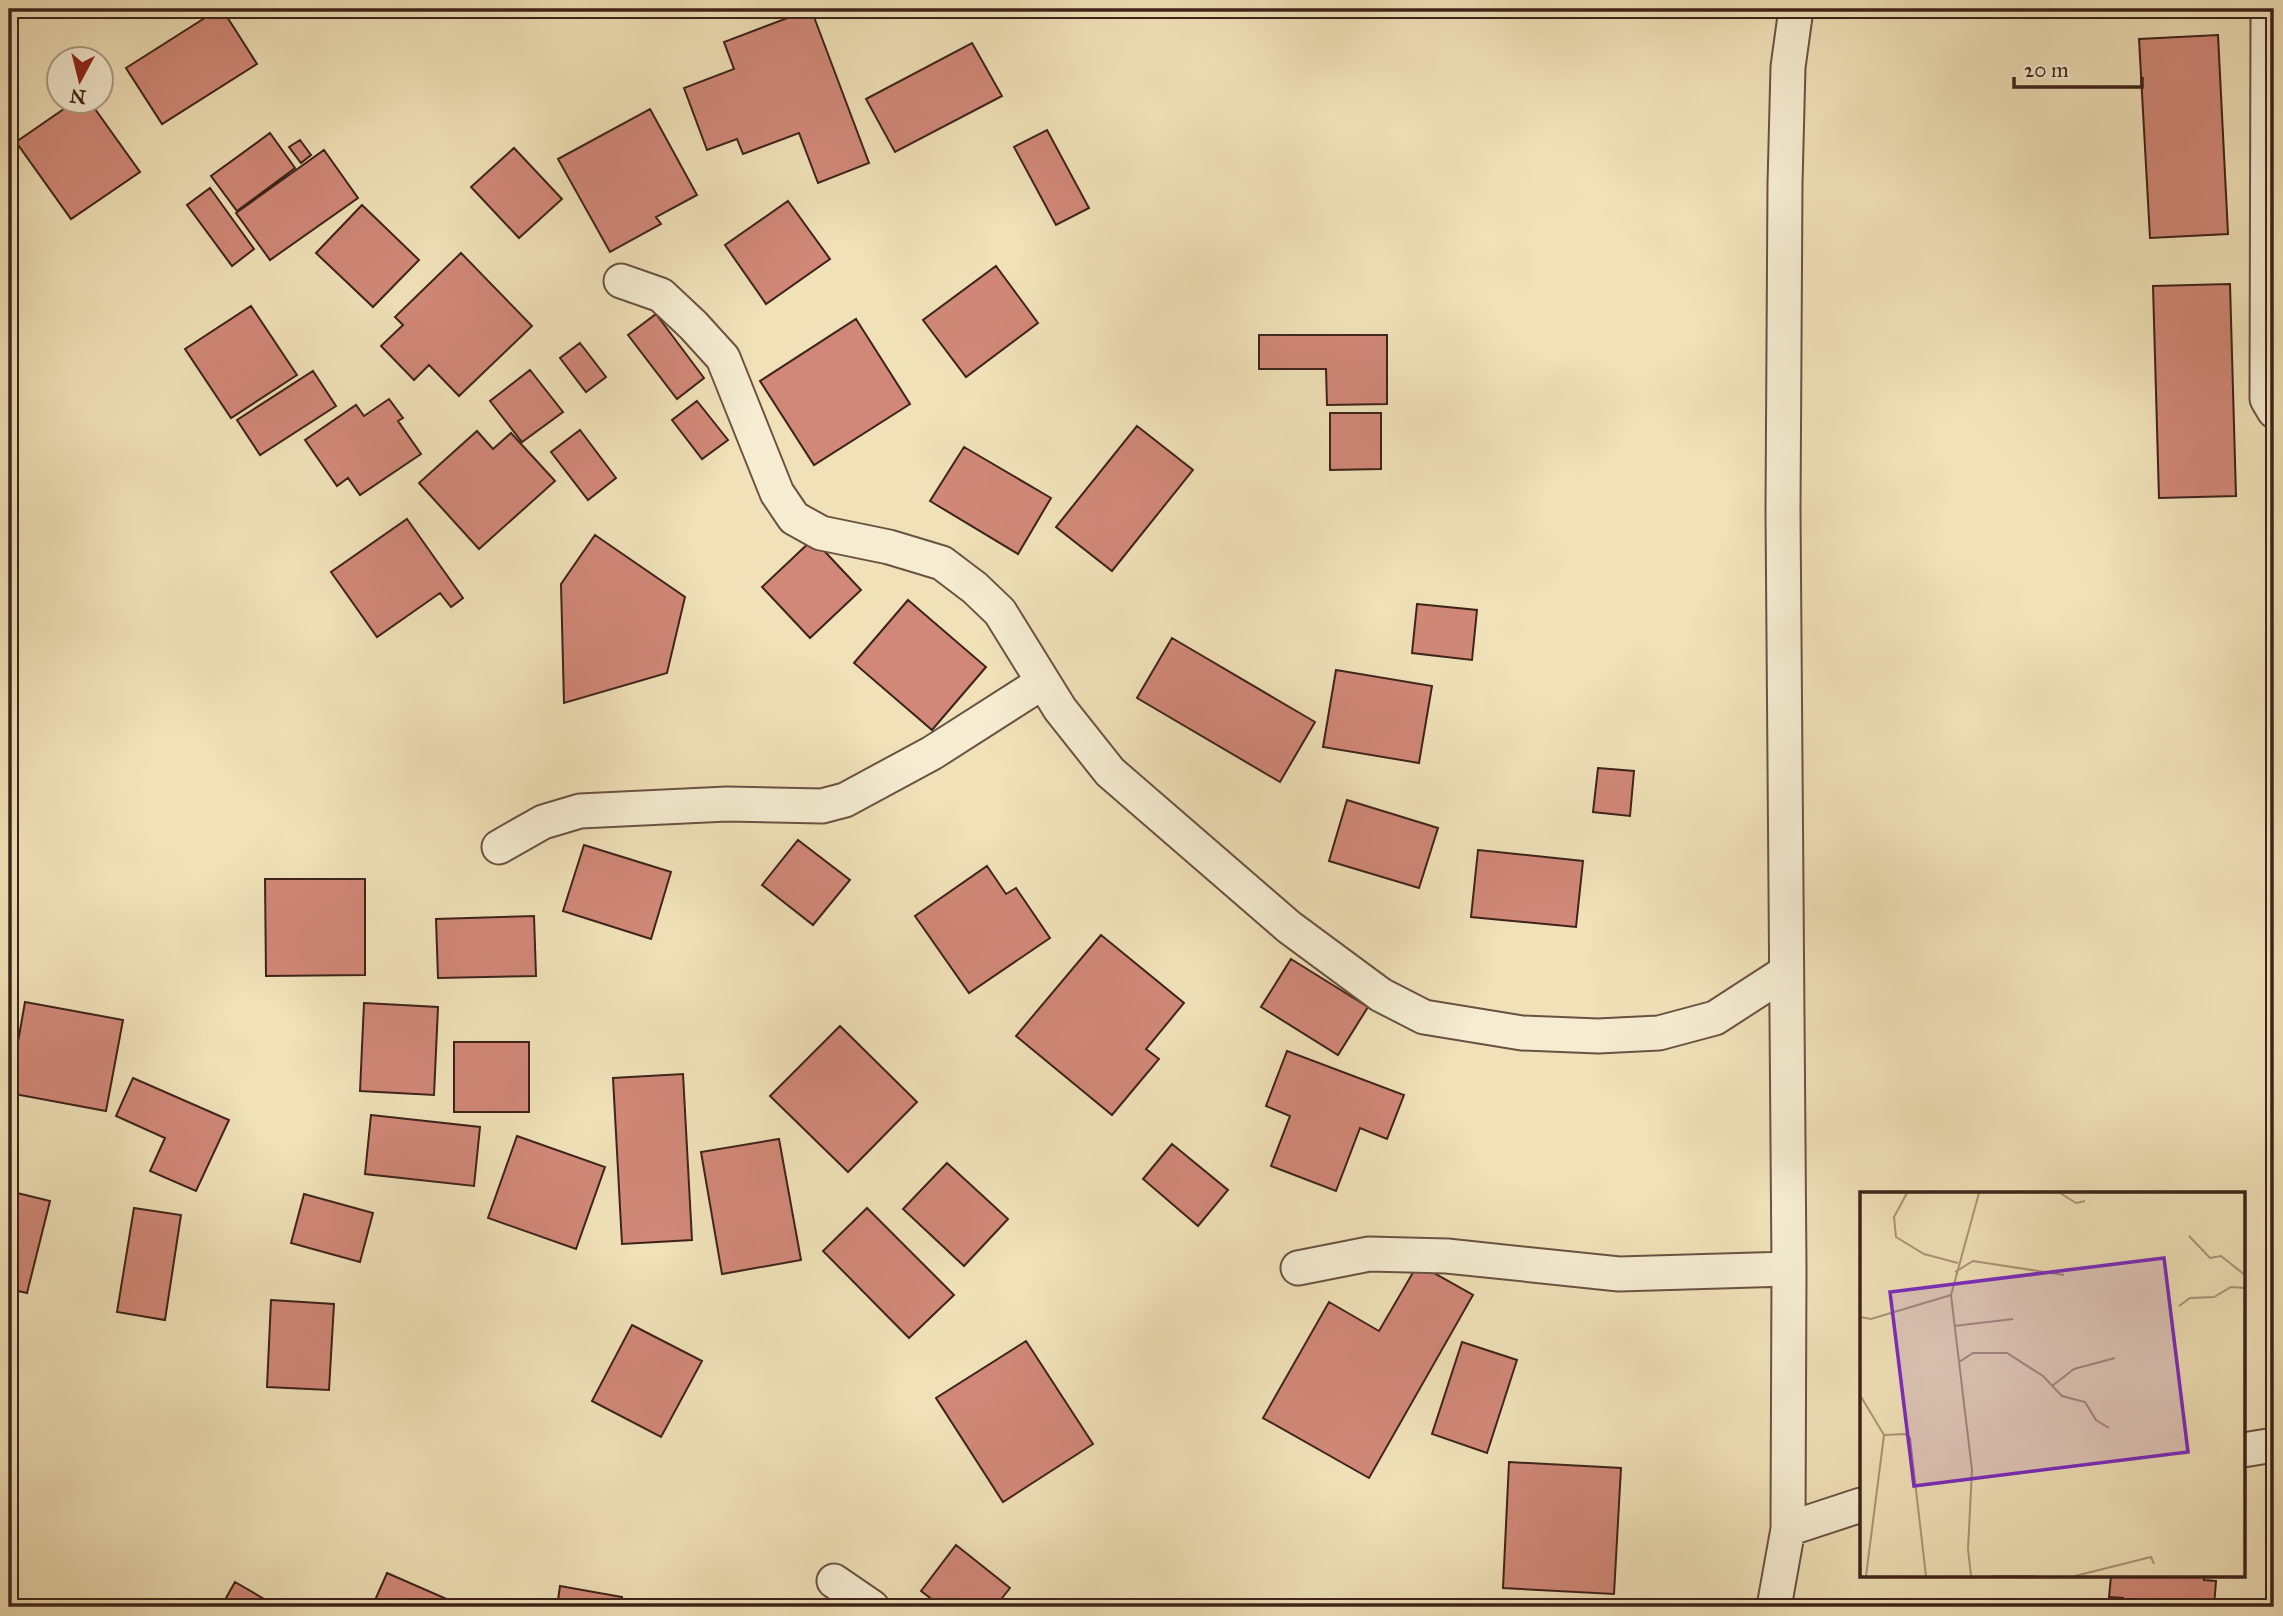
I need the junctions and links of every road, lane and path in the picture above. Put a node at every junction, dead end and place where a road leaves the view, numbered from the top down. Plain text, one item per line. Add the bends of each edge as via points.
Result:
1 (1796, 9) edge
2 (2268, 9) edge
3 (621, 281) dead end
4 (2274, 411) edge
5 (1043, 682) junction
6 (499, 847) dead end
7 (1786, 972) junction
8 (1298, 1268) dead end
9 (1789, 1269) junction
10 (2274, 1444) edge
11 (2244, 1450) edge
12 (1860, 1505) edge
13 (1788, 1529) junction
14 (834, 1581) dead end
15 (872, 1607) edge
16 (1774, 1607) edge

1 - 7 street via 1788,67 1785,184
2 - 4 street via 2267,399
3 - 5 street via 661,295 723,358 777,493 794,518 821,533 942,563 1000,612
5 - 6 street via 932,753 845,800 822,806 727,804 580,811 543,822
5 - 7 street via 1110,772 1289,927 1381,995 1424,1017 1521,1033 1658,1033 1715,1018
7 - 9 street
8 - 9 street via 1369,1254 1447,1256 1619,1274
9 - 13 street
10 - 11 street
12 - 13 street
13 - 16 street
14 - 15 street

